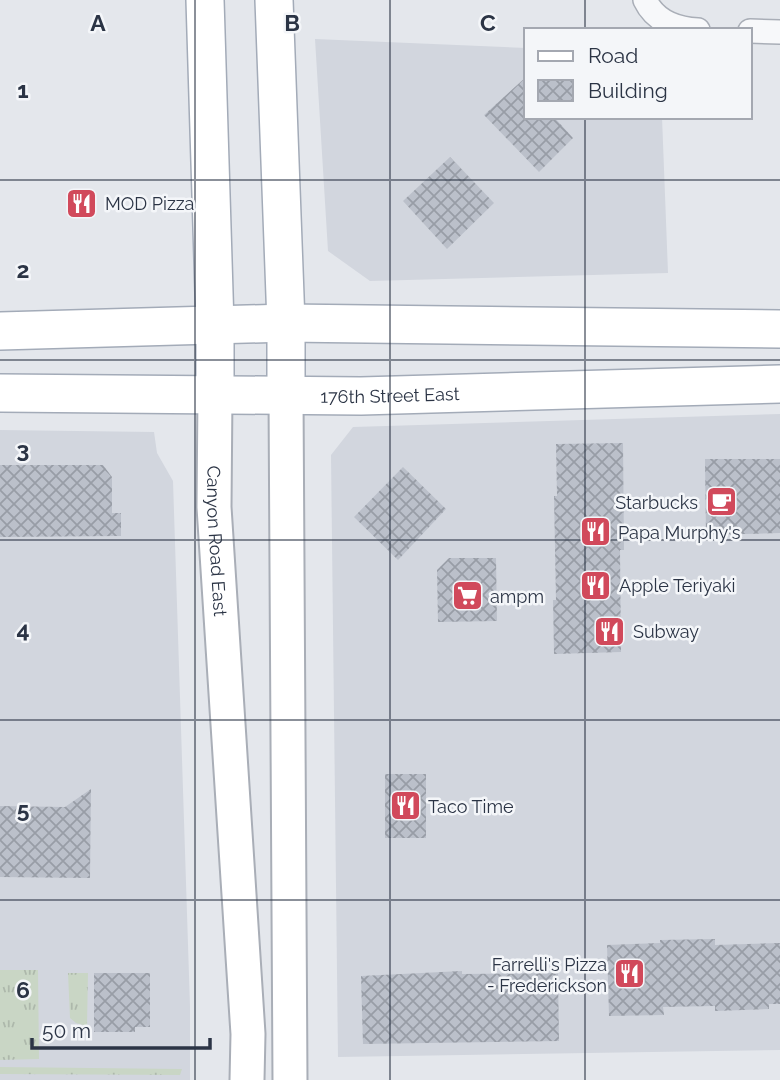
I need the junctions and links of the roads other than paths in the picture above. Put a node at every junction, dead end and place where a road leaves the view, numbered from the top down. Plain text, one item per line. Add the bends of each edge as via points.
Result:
1 (205, 0) edge
2 (274, 0) edge
3 (645, 0) edge
4 (679, 28) edge
5 (752, 31) edge
6 (780, 32) edge
7 (286, 323) junction
8 (215, 325) junction
9 (780, 328) edge
10 (0, 331) edge
11 (780, 384) edge
12 (0, 393) edge
13 (215, 394) junction
14 (286, 395) junction
15 (247, 1080) edge
16 (290, 1080) edge

1 - 8 main road, Canyon Road East
2 - 7 main road
3 - 4 street via 659,19
5 - 6 street
7 - 8 main road
7 - 9 main road
7 - 14 main road
8 - 10 main road
8 - 13 main road, Canyon Road East
11 - 14 main road, 176th Street East
12 - 13 main road, 176th Street East
13 - 14 main road, 176th Street East
13 - 15 main road, Canyon Road East via 214,507 248,1034
14 - 16 main road

